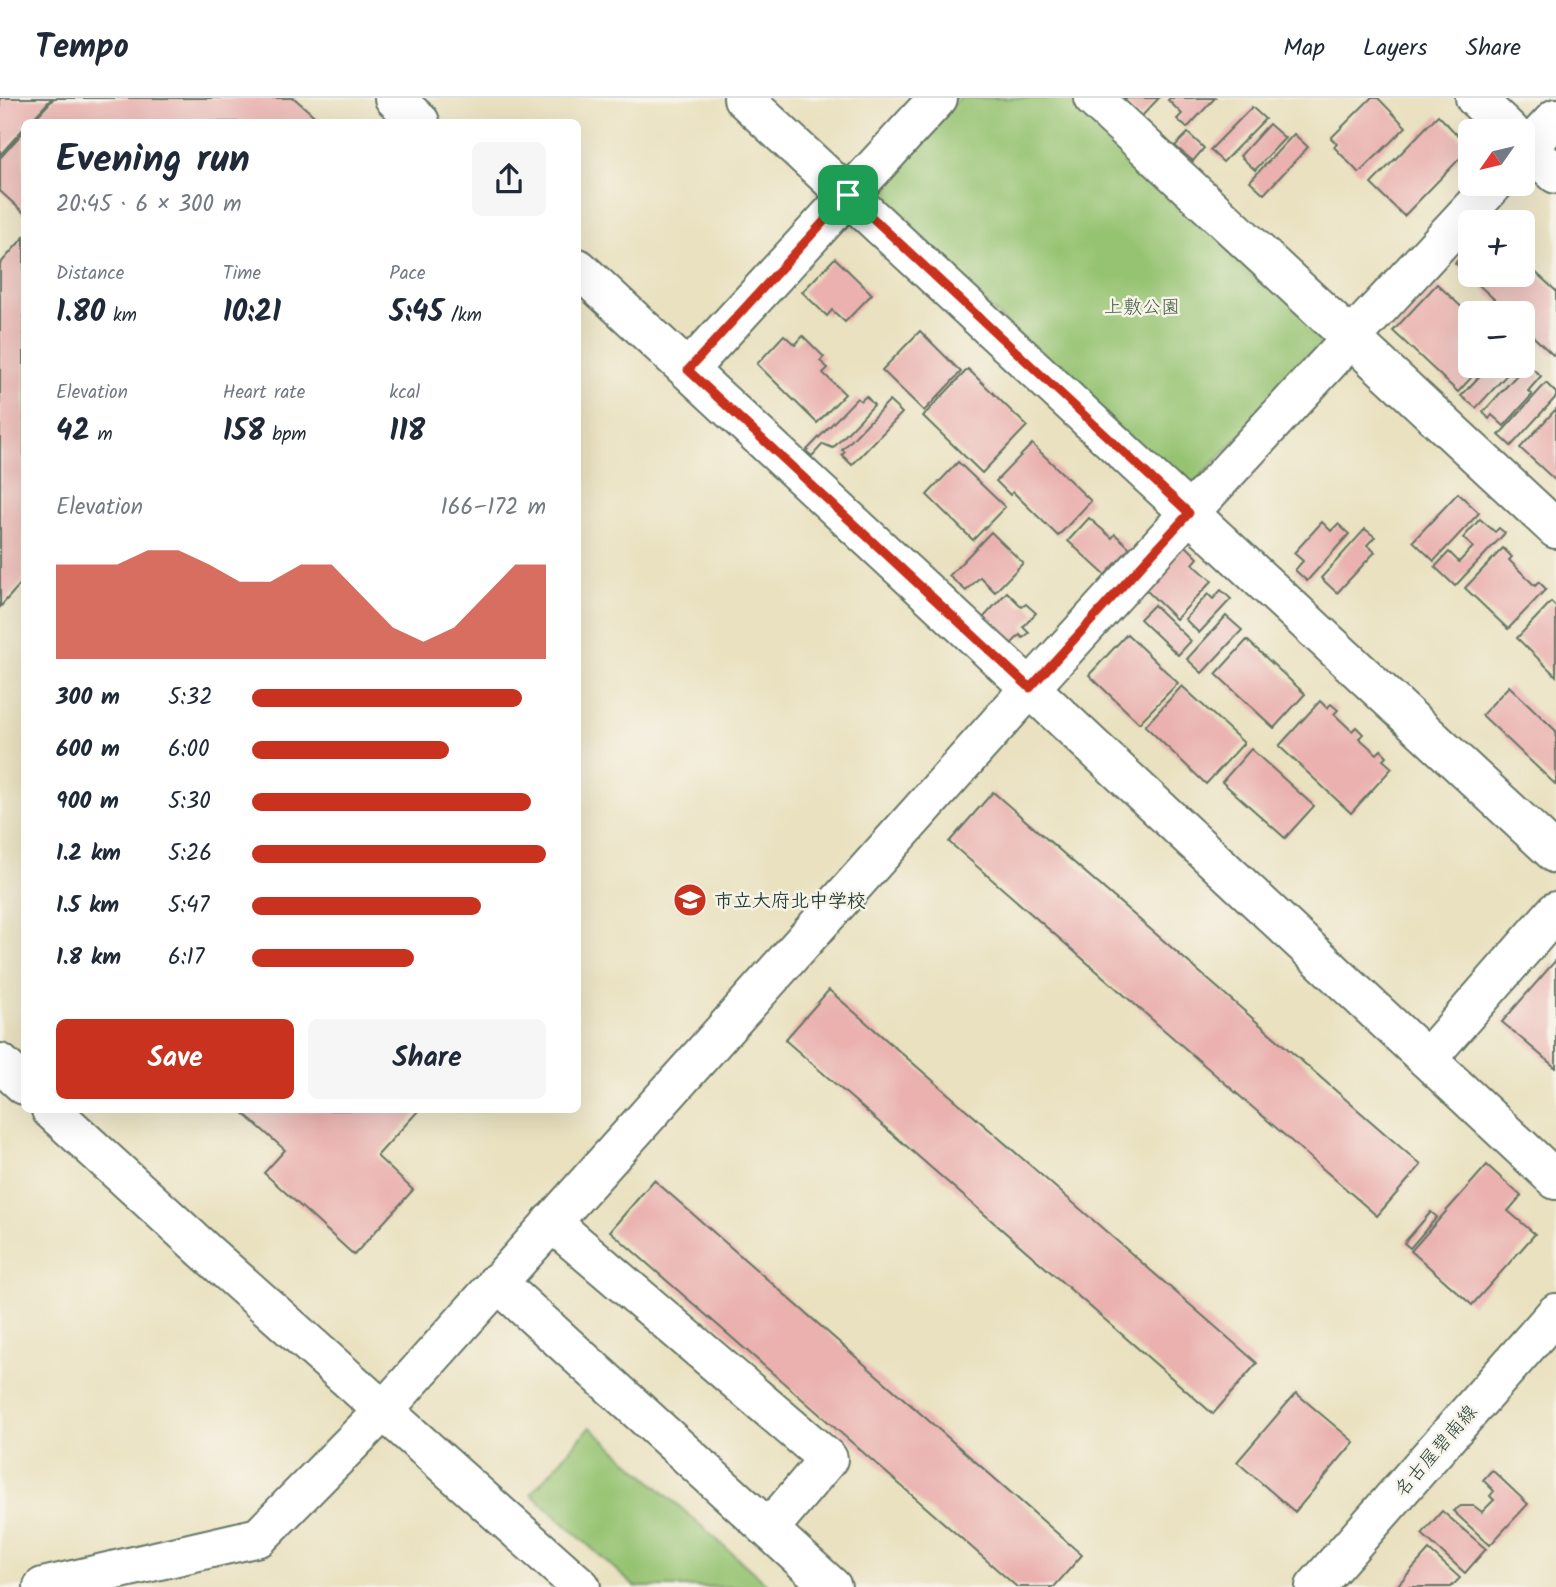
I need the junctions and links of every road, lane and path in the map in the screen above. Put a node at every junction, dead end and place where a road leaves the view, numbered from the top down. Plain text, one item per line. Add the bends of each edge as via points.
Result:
1 (394, 98) edge
2 (743, 98) edge
3 (938, 98) edge
4 (1093, 98) edge
5 (1475, 98) edge
6 (1556, 118) edge
7 (417, 119) edge
8 (1496, 119) edge
9 (1535, 134) edge
10 (1535, 156) edge
11 (1556, 174) edge
12 (848, 195) junction
13 (1483, 196) edge
14 (581, 271) edge
15 (1351, 338) junction
16 (688, 370) junction
17 (1189, 513) junction
18 (1556, 529) edge
19 (1030, 688) junction
20 (1556, 854) edge
21 (1556, 911) edge
22 (1427, 1059) junction
23 (0, 1063) edge
24 (21, 1082) edge
25 (54, 1113) edge
26 (1556, 1180) edge
27 (551, 1222) junction
28 (497, 1282) junction
29 (1556, 1313) edge
30 (384, 1410) junction
31 (769, 1530) junction
32 (178, 1573) edge
33 (43, 1587) edge
34 (581, 1587) edge
35 (832, 1587) edge
36 (1315, 1587) edge

1 - 7 street
2 - 12 street
3 - 12 street
4 - 15 street
5 - 8 street
6 - 9 street
10 - 11 street
12 - 16 street
12 - 17 street
13 - 15 street
14 - 16 street
15 - 17 street
15 - 18 street
16 - 19 street
17 - 19 street
17 - 20 street
19 - 22 street
19 - 27 street
21 - 22 street
22 - 26 street
23 - 24 street
25 - 30 street
27 - 28 street
27 - 31 street via 828,1459
28 - 30 street
28 - 31 street
29 - 36 street, 名古屋碧南線
30 - 32 street via 259,1536
30 - 34 street
31 - 35 street
32 - 33 street

